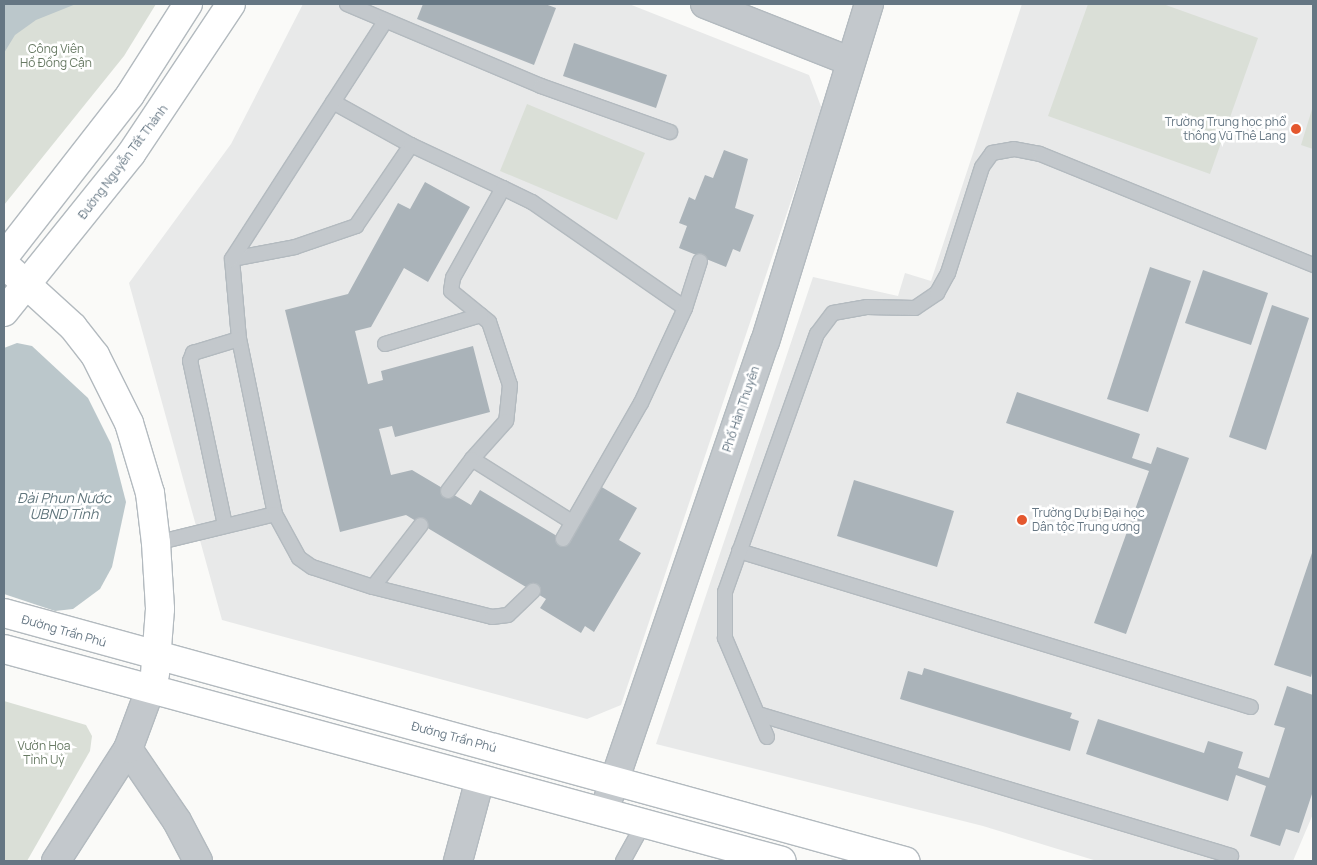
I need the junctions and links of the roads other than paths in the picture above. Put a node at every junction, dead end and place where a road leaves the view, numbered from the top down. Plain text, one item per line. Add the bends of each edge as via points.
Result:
1 (188, 4) edge
2 (231, 4) edge
3 (347, 4) edge
4 (705, 4) edge
5 (870, 4) edge
6 (385, 22) junction
7 (850, 61) junction
8 (333, 102) junction
9 (670, 132) dead end
10 (411, 145) junction
11 (503, 188) junction
12 (4, 257) edge
13 (232, 259) junction
14 (700, 261) dead end
15 (4, 264) edge
16 (1313, 265) edge
17 (30, 285) junction
18 (685, 308) junction
19 (4, 312) edge
20 (480, 315) junction
21 (239, 339) junction
22 (385, 344) dead end
23 (472, 459) junction
24 (448, 491) dead end
25 (275, 514) junction
26 (572, 522) junction
27 (225, 525) junction
28 (422, 525) dead end
29 (563, 540) dead end
30 (156, 543) junction
31 (740, 551) junction
32 (373, 587) junction
33 (533, 591) dead end
34 (4, 613) edge
35 (4, 649) edge
36 (159, 658) junction
37 (150, 690) junction
38 (1251, 707) dead end
39 (758, 714) junction
40 (767, 737) dead end
41 (128, 749) junction
42 (480, 779) junction
43 (613, 779) junction
44 (604, 811) junction
45 (644, 822) junction
46 (1231, 856) dead end
47 (56, 861) edge
48 (198, 861) edge
49 (458, 861) edge
50 (623, 861) edge
51 (782, 861) edge
52 (905, 861) edge

1 - 12 main road via 119,109
2 - 17 main road, Đường Nguyễn Tất Thành via 154,123
3 - 6 lane
4 - 7 street
5 - 7 street, Phố Hàn Thuyên
6 - 8 lane
6 - 9 lane via 541,86
7 - 43 street, Phố Hàn Thuyên via 765,342
8 - 10 lane
8 - 13 lane
10 - 11 lane
10 - 13 lane via 356,226 295,247
11 - 18 lane via 532,202
11 - 20 lane via 453,278 451,291 456,299
13 - 21 lane
14 - 18 lane
15 - 17 main road
16 - 31 lane via 1040,154 1014,149 992,153 982,167 948,273 937,293 915,308 867,307 833,314 816,334
17 - 19 main road, Đường Nguyễn Tất Thành
17 - 30 main road via 74,327 114,388 142,461
18 - 26 lane via 640,403
20 - 22 lane
20 - 23 lane via 494,333 510,385 511,406 506,421
21 - 25 lane
21 - 27 lane via 194,353 190,361
23 - 24 lane
23 - 26 lane
25 - 27 lane
25 - 32 lane via 299,558 312,567
26 - 29 lane
27 - 30 lane
28 - 32 lane
30 - 36 main road
31 - 38 lane
31 - 39 lane via 725,592 725,638
32 - 33 lane via 492,617 508,615
34 - 36 main road, Đường Trần Phú
35 - 37 main road
36 - 37 main road
36 - 43 main road, Đường Trần Phú
37 - 41 street
37 - 42 main road
39 - 40 lane
39 - 46 lane
41 - 47 street
41 - 48 street via 177,821
42 - 44 main road
42 - 49 street
43 - 44 street, Phố Hàn Thuyên
43 - 52 main road, Đường Trần Phú
44 - 45 main road
45 - 50 lane
45 - 51 main road

